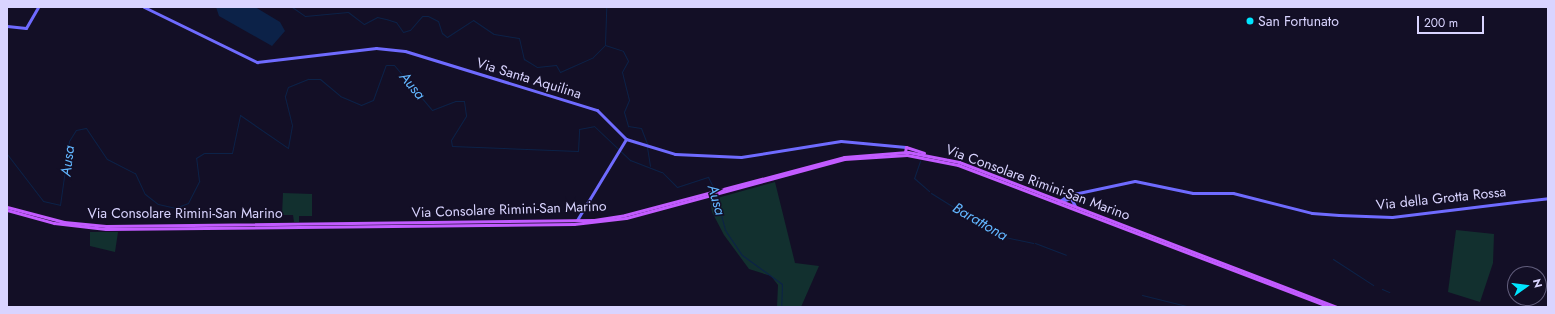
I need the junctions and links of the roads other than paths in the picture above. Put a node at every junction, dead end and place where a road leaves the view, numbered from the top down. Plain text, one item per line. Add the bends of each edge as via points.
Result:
1 (38, 7) edge
2 (144, 7) edge
3 (7, 26) edge
4 (626, 139) junction
5 (906, 149) junction
6 (720, 191) junction
7 (1079, 193) junction
8 (709, 194) junction
9 (1073, 196) junction
10 (1548, 198) edge
11 (1058, 201) junction
12 (7, 206) edge
13 (1076, 207) junction
14 (7, 210) edge
15 (577, 220) junction
16 (1329, 307) edge
17 (1337, 307) edge

1 - 3 street via 26,28
2 - 4 street, Via Santa Aquilina via 257,62 376,48 406,51 598,110
4 - 5 street, Via Santa Aquilina via 675,154 735,157 841,140
4 - 15 street
5 - 6 main road, Via Consolare Rimini-San Marino via 844,156
5 - 11 main road, Via Consolare Rimini-San Marino via 959,162
6 - 8 main road, Via Consolare Rimini-San Marino
6 - 11 main road, Via Consolare Rimini-San Marino via 844,159 907,154 958,165
7 - 9 street, Via della Grotta Rossa
7 - 10 street, Via della Grotta Rossa via 1134,181 1193,193 1238,194 1312,213 1392,217
7 - 11 street, Via della Grotta Rossa
8 - 14 main road, Via Consolare Rimini-San Marino via 626,218 574,224 106,229 54,223
8 - 15 main road, Via Consolare Rimini-San Marino via 625,215
9 - 11 street, Via della Grotta Rossa
9 - 13 street
11 - 13 main road, Via Consolare Rimini-San Marino
11 - 16 main road, Via Consolare Rimini-San Marino
12 - 15 main road, Via Consolare Rimini-San Marino via 64,222 106,226
13 - 17 main road, Via Consolare Rimini-San Marino

